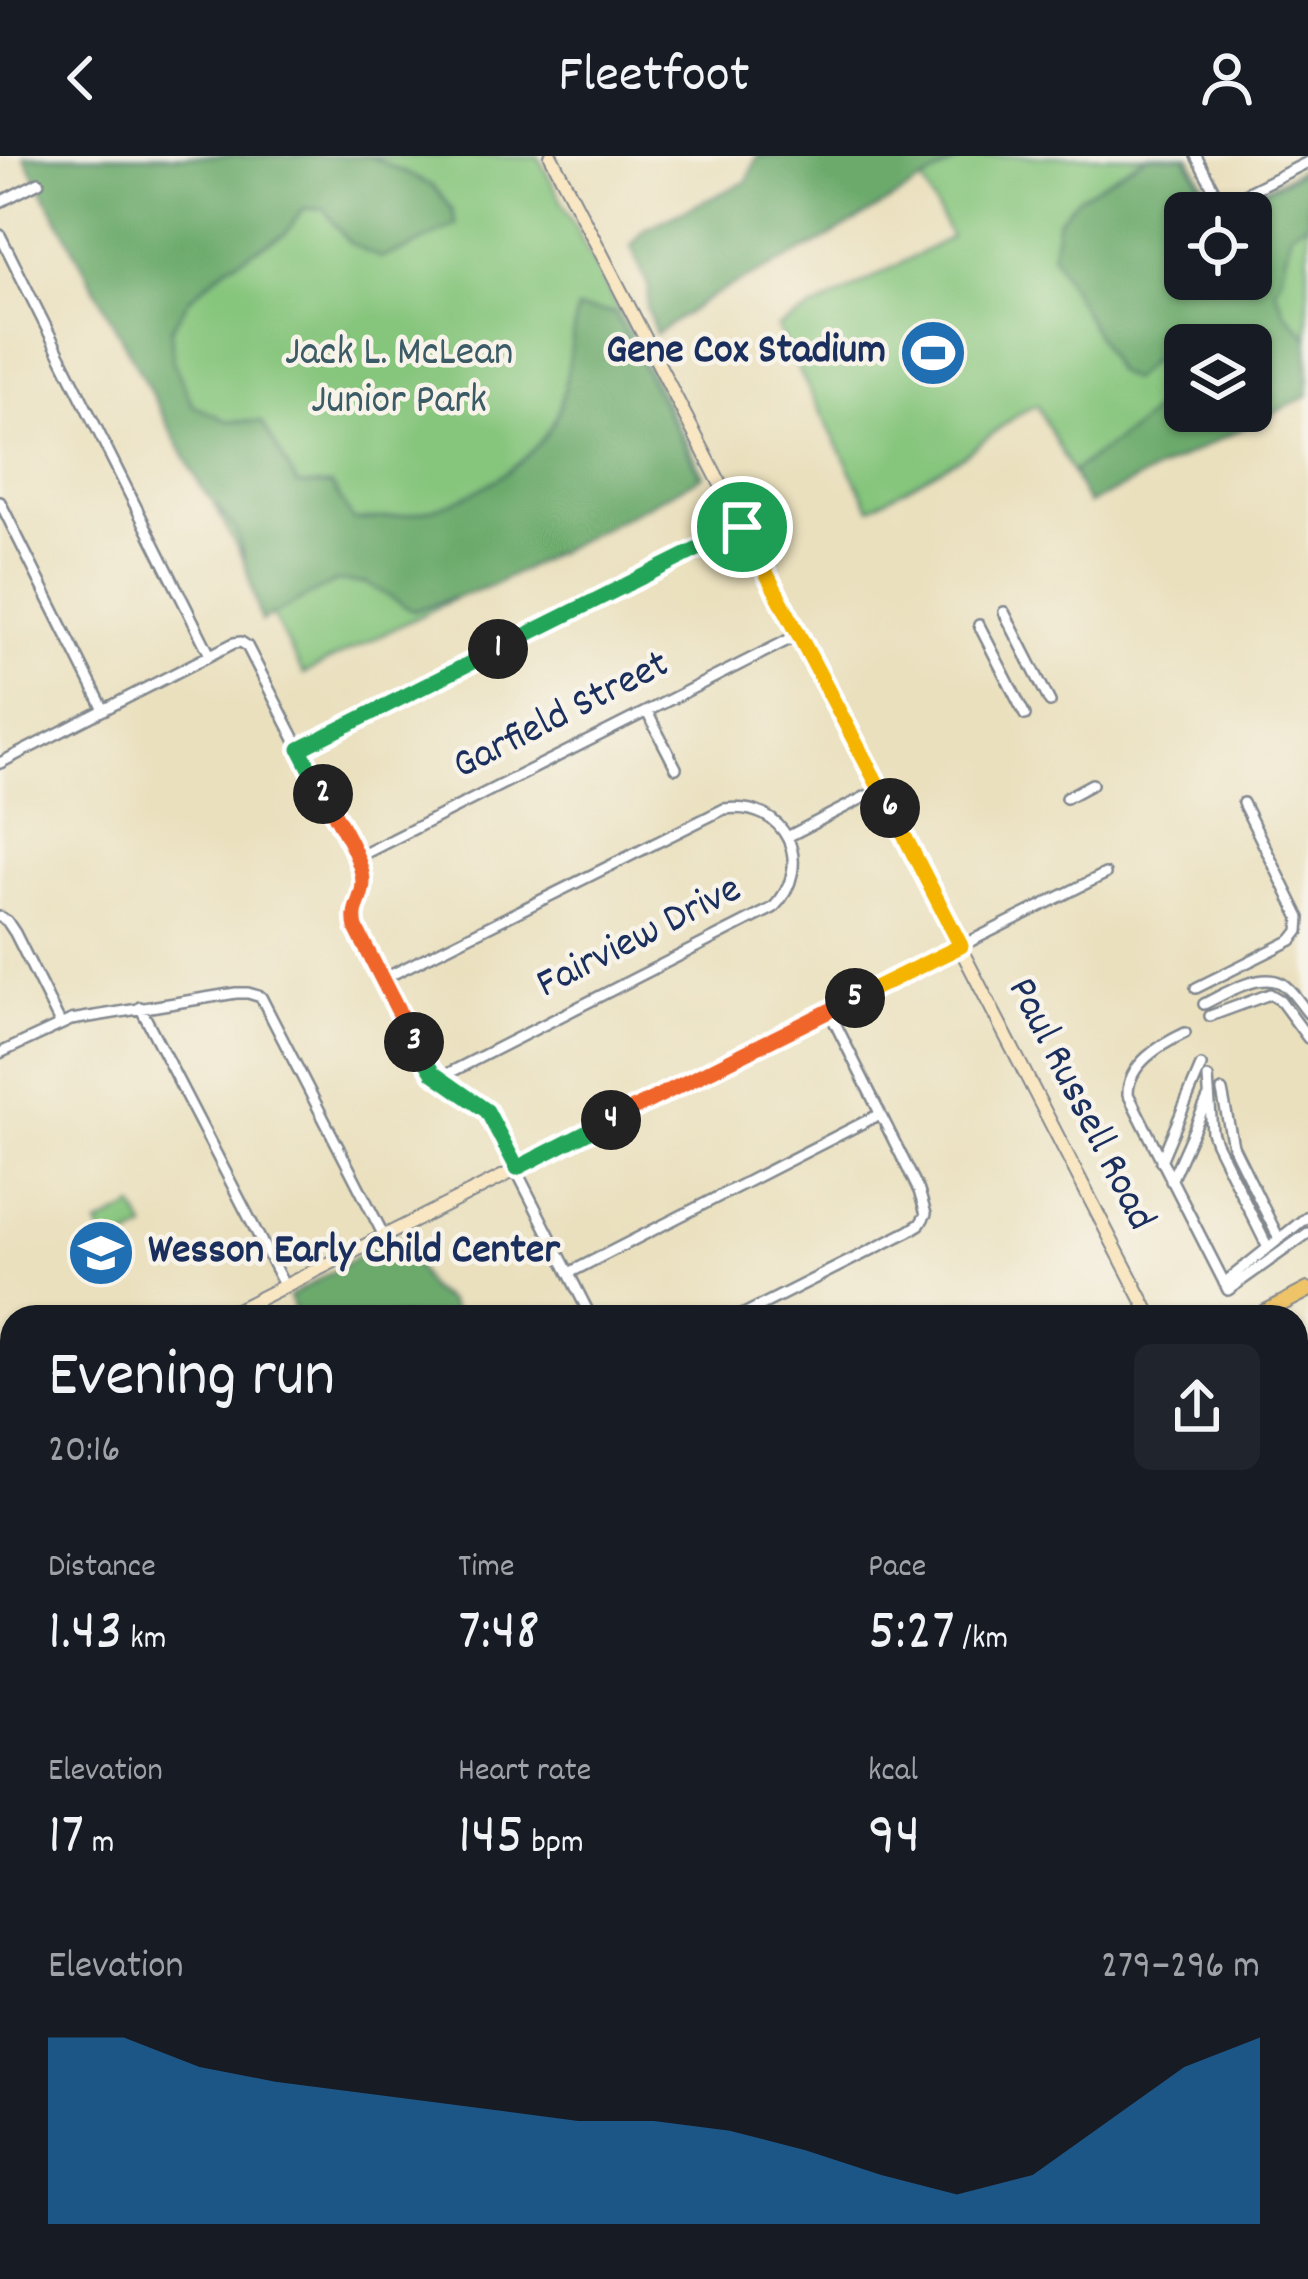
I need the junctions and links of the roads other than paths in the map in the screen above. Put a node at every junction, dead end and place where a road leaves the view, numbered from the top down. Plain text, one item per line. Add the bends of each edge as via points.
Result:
1 (551, 156) edge
2 (1196, 156) edge
3 (1308, 162) edge
4 (39, 182) dead end
5 (0, 202) edge
6 (0, 235) edge
7 (0, 502) edge
8 (742, 527) junction
9 (1004, 612) dead end
10 (979, 625) dead end
11 (798, 635) junction
12 (210, 655) junction
13 (1050, 702) dead end
14 (104, 710) junction
15 (647, 712) junction
16 (1025, 715) dead end
17 (300, 749) junction
18 (0, 763) edge
19 (676, 768) dead end
20 (1092, 784) dead end
21 (880, 789) junction
22 (1066, 798) dead end
23 (1243, 803) dead end
24 (788, 836) junction
25 (356, 858) junction
26 (1105, 874) dead end
27 (0, 917) edge
28 (961, 946) junction
29 (382, 979) junction
30 (1196, 988) dead end
31 (1204, 1004) dead end
32 (140, 1007) junction
33 (829, 1012) junction
34 (1308, 1013) edge
35 (1210, 1016) dead end
36 (60, 1023) junction
37 (1185, 1033) dead end
38 (1308, 1038) edge
39 (0, 1054) edge
40 (1202, 1066) dead end
41 (1208, 1078) dead end
42 (442, 1082) junction
43 (1222, 1091) dead end
44 (1209, 1095) junction
45 (880, 1114) junction
46 (1161, 1161) junction
47 (517, 1168) junction
48 (1172, 1181) junction
49 (1308, 1216) edge
50 (1308, 1233) edge
51 (384, 1236) junction
52 (1279, 1239) junction
53 (1268, 1248) junction
54 (568, 1273) junction
55 (1224, 1282) junction
56 (284, 1286) junction
57 (1308, 1290) edge
58 (247, 1305) edge
59 (585, 1305) edge
60 (762, 1305) edge
61 (1145, 1305) edge
62 (1279, 1305) edge

1 - 8 street, Paul Russell Road
2 - 3 street via 1215,192 1227,198
4 - 5 street
6 - 12 street
7 - 14 street
8 - 11 street, Paul Russell Road
8 - 17 street
9 - 13 street
10 - 16 street
11 - 15 street, Garfield Street
11 - 21 street, Paul Russell Road
12 - 14 street
12 - 17 street via 247,646
14 - 18 street
15 - 19 street
15 - 25 street, Garfield Street
17 - 25 street
20 - 22 street
21 - 24 street
21 - 28 street, Paul Russell Road
23 - 30 street via 1300,918 1299,931
24 - 29 street via 758,810 724,808
24 - 42 street, Fairview Drive via 790,876 773,908
25 - 29 street via 363,884 354,919
26 - 28 street
27 - 36 street
28 - 33 street
28 - 61 street, Paul Russell Road
29 - 42 street
31 - 34 street via 1270,980 1284,984
32 - 36 street
32 - 51 street via 236,993 266,1003
32 - 56 street
33 - 45 street
33 - 47 street
35 - 38 street via 1270,994
36 - 39 street
37 - 46 street via 1129,1079 1133,1107
40 - 46 street
41 - 44 street
42 - 47 street via 487,1111
43 - 52 street via 1233,1146
44 - 48 street
44 - 53 street via 1216,1143
45 - 54 street
45 - 60 street via 926,1212 920,1224
46 - 48 street
47 - 51 street
47 - 54 street
48 - 55 street
49 - 52 street
50 - 55 street via 1228,1290
51 - 56 street
52 - 53 street
53 - 55 street
54 - 59 street
56 - 58 street
57 - 62 main road

